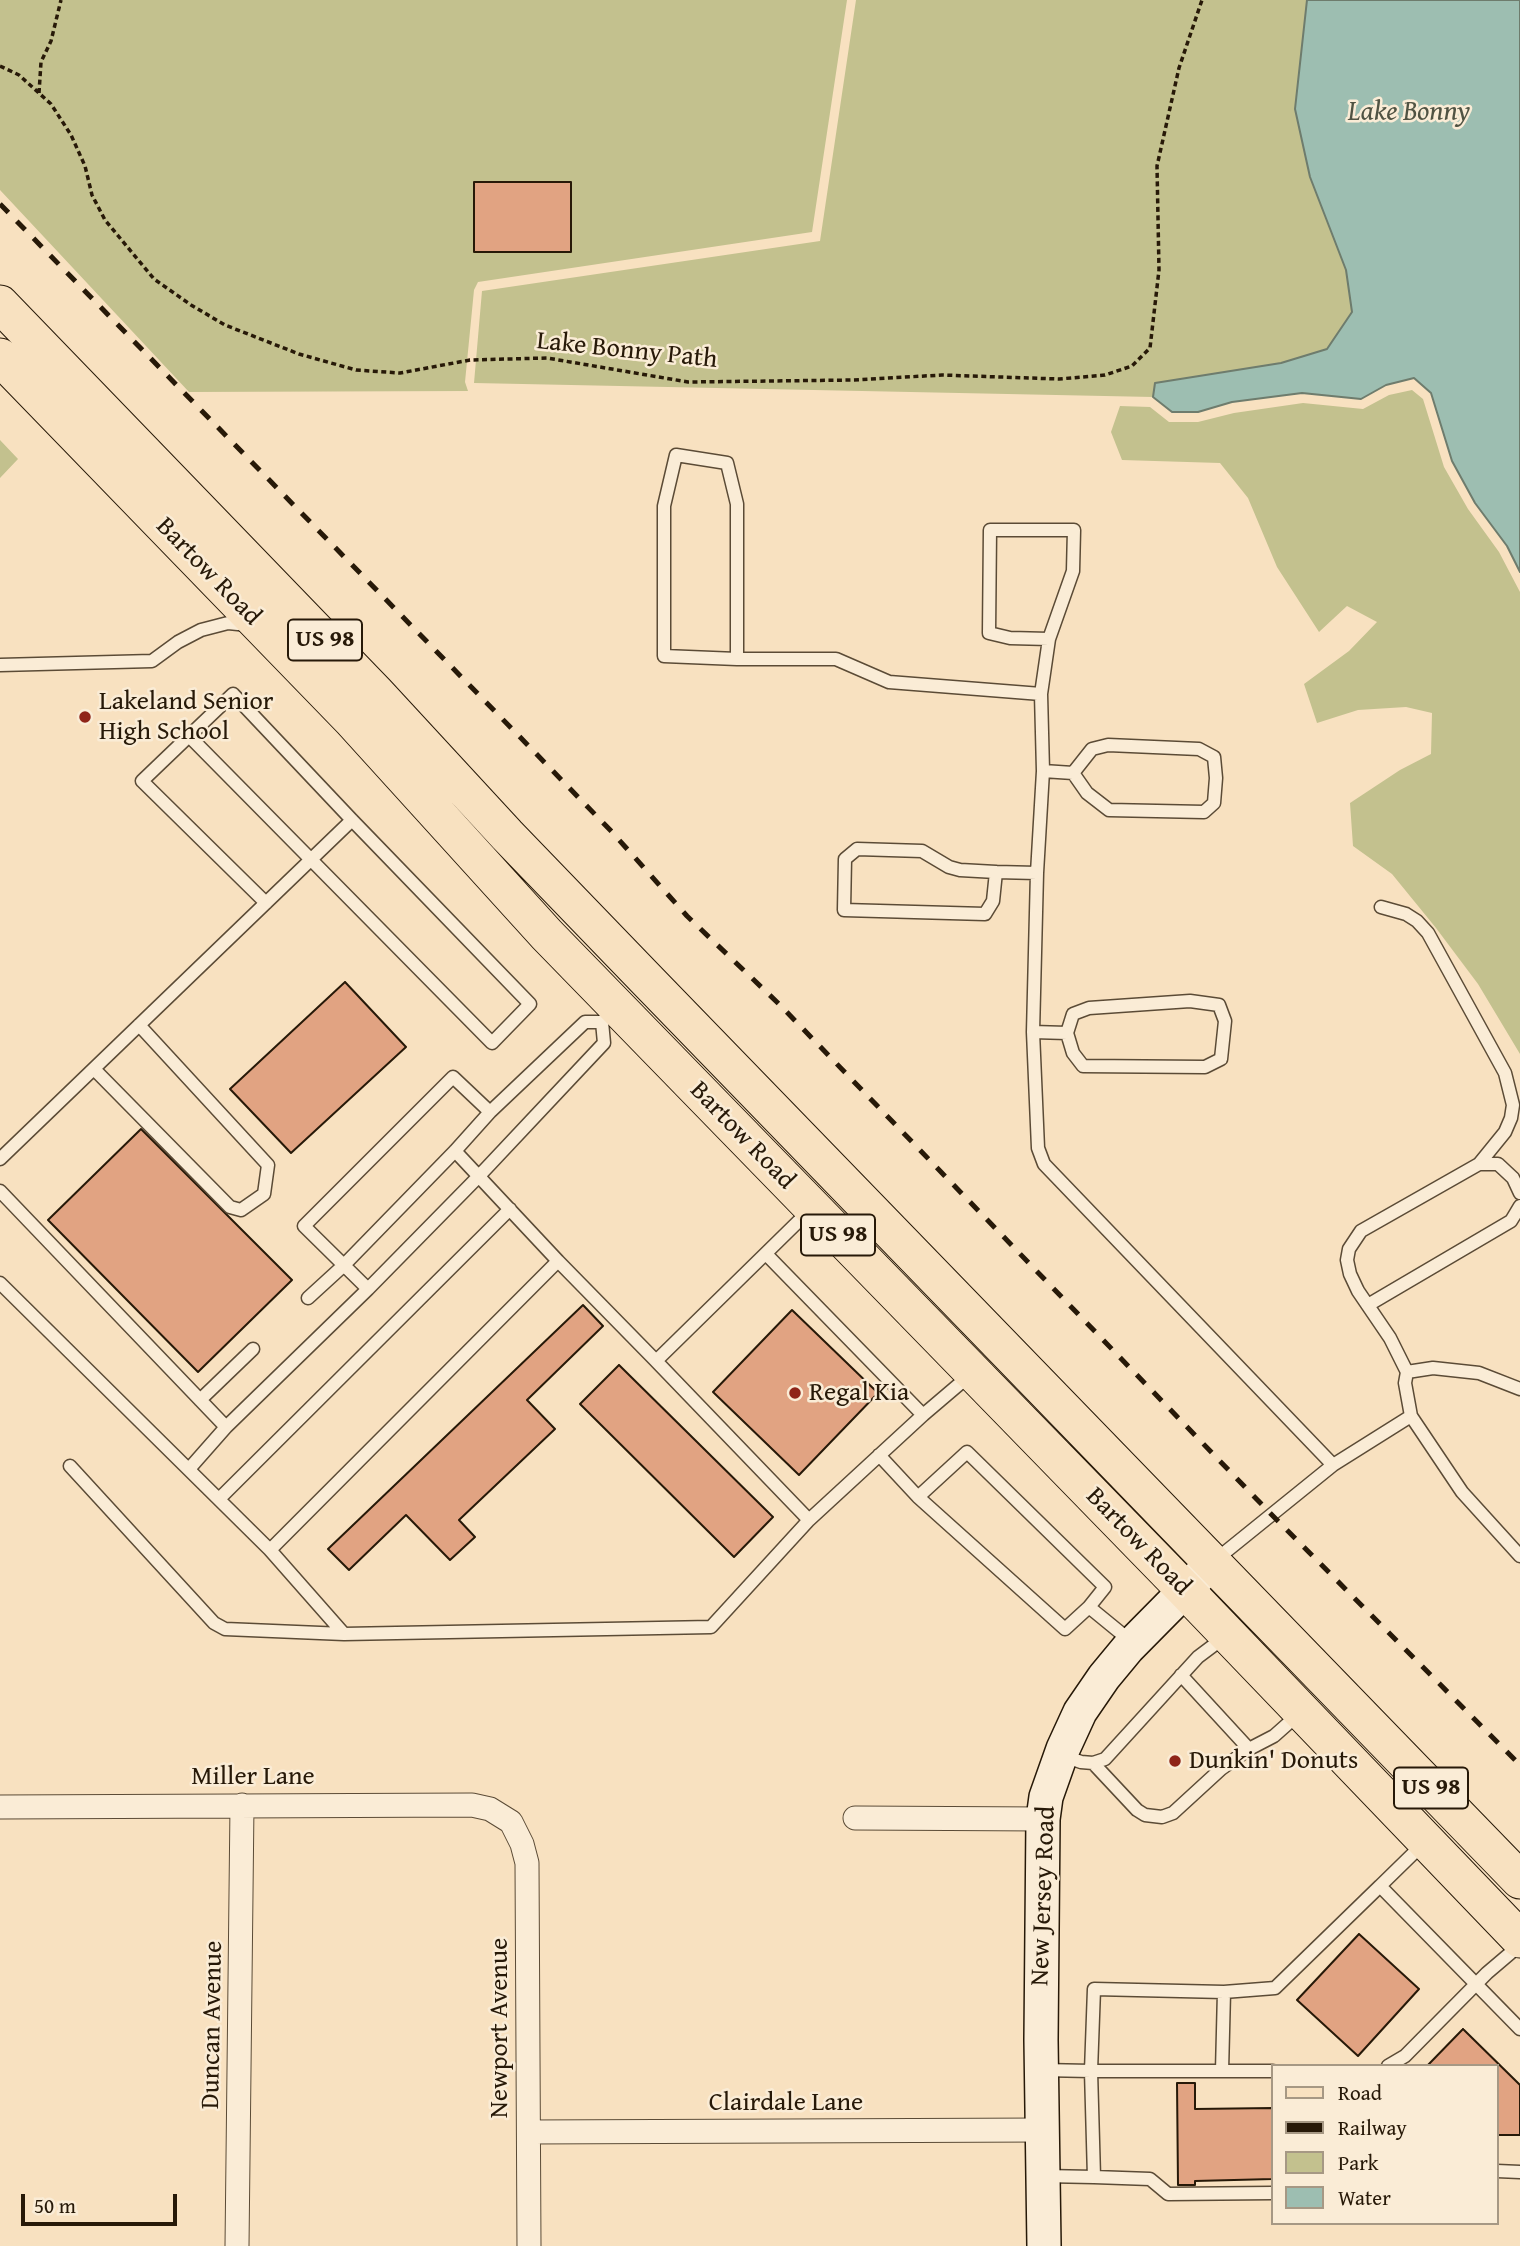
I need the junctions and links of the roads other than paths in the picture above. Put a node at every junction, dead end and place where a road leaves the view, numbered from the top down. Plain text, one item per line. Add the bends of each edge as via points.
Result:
1 (0, 304) edge
2 (0, 357) edge
3 (262, 628) junction
4 (1049, 639) junction
5 (737, 659) junction
6 (0, 664) edge
7 (1041, 694) junction
8 (190, 736) junction
9 (1043, 771) junction
10 (1073, 774) junction
11 (352, 820) junction
12 (310, 860) junction
13 (996, 872) junction
14 (1037, 873) junction
15 (266, 902) junction
16 (1381, 907) dead end
17 (646, 979) junction
18 (610, 1015) junction
19 (139, 1025) junction
20 (1033, 1032) junction
21 (1067, 1033) junction
22 (94, 1069) junction
23 (490, 1112) junction
24 (455, 1151) junction
25 (0, 1159) edge
26 (1479, 1164) junction
27 (479, 1176) junction
28 (0, 1191) edge
29 (1520, 1193) edge
30 (1520, 1206) edge
31 (812, 1208) junction
32 (510, 1209) junction
33 (766, 1254) junction
34 (558, 1261) junction
35 (342, 1266) junction
36 (0, 1283) edge
37 (369, 1289) junction
38 (308, 1298) dead end
39 (1368, 1305) junction
40 (253, 1349) dead end
41 (656, 1361) junction
42 (1407, 1372) junction
43 (972, 1373) junction
44 (1520, 1388) edge
45 (201, 1400) junction
46 (923, 1415) junction
47 (1411, 1416) junction
48 (226, 1427) junction
49 (880, 1455) junction
50 (1333, 1465) junction
51 (70, 1466) dead end
52 (188, 1469) junction
53 (918, 1497) junction
54 (219, 1499) junction
55 (809, 1520) junction
56 (270, 1550) junction
57 (1520, 1556) edge
58 (1213, 1562) junction
59 (1185, 1590) junction
60 (1089, 1607) junction
61 (344, 1634) junction
62 (1228, 1634) junction
63 (1133, 1643) junction
64 (1181, 1675) junction
65 (1302, 1712) junction
66 (1249, 1749) junction
67 (1060, 1755) junction
68 (1093, 1763) junction
69 (242, 1805) junction
70 (0, 1807) edge
71 (503, 1817) joint
72 (855, 1818) dead end
73 (1043, 1819) junction
74 (1426, 1841) junction
75 (1520, 1880) edge
76 (1380, 1886) junction
77 (1520, 1939) edge
78 (1520, 1945) edge
79 (1476, 1984) junction
80 (1224, 1992) junction
81 (1520, 2029) edge
82 (1391, 2064) edge
83 (1042, 2070) junction
84 (1091, 2071) junction
85 (1223, 2071) junction
86 (1272, 2071) edge
87 (1043, 2130) junction
88 (528, 2132) junction
89 (1499, 2171) edge
90 (1520, 2172) edge
91 (1044, 2176) junction
92 (1094, 2176) junction
93 (1272, 2193) edge
94 (237, 2246) edge
95 (529, 2246) edge
96 (1044, 2246) edge

1 - 17 main road, Bartow Road / US 98
2 - 3 main road, Bartow Road / US 98
3 - 6 lane via 228,623 201,630 152,661
3 - 18 main road, Bartow Road / US 98 via 351,719
4 - 4 lane via 1073,571 1074,530 990,530 989,633
4 - 7 lane
5 - 5 lane via 664,656 664,506 676,455 727,463 737,504
5 - 7 lane via 836,659 889,682
7 - 9 lane
8 - 11 lane via 233,694
8 - 12 lane
8 - 15 lane via 142,781
9 - 10 lane
9 - 14 lane
10 - 10 lane via 1087,793 1109,810 1203,812 1214,803 1214,757 1199,749 1108,745 1092,749
11 - 12 lane
11 - 12 lane via 530,1004 492,1043
12 - 15 lane
13 - 13 lane via 993,901 985,914 844,910 845,859 857,849 922,851 949,867
13 - 14 lane
14 - 20 lane
15 - 19 lane
16 - 26 lane via 1406,914 1428,933 1505,1073 1513,1105 1511,1118
17 - 18 street
17 - 58 main road, Bartow Road / US 98
18 - 23 lane via 585,1022
18 - 27 lane via 604,1043
18 - 31 main road, Bartow Road / US 98
19 - 22 lane
19 - 22 lane via 268,1165 264,1194 241,1210 230,1207
20 - 21 lane
20 - 50 lane via 1038,1148 1044,1164
21 - 21 lane via 1083,1066 1205,1067 1221,1059 1225,1021 1219,1005 1190,1001 1089,1007 1073,1014
22 - 25 lane
23 - 24 lane
23 - 35 lane via 453,1077 304,1226
24 - 27 lane
24 - 35 lane
26 - 29 lane via 1498,1164
26 - 39 lane via 1361,1231 1347,1260
27 - 32 lane
27 - 37 lane
28 - 45 lane
30 - 39 lane via 1511,1221
31 - 33 lane
31 - 43 main road, Bartow Road / US 98
32 - 34 lane
32 - 54 lane
33 - 41 lane
33 - 46 lane
34 - 41 lane
34 - 56 lane
35 - 37 lane
35 - 38 lane
36 - 52 lane
37 - 48 lane
39 - 42 lane
40 - 45 lane
41 - 55 lane
42 - 44 lane via 1433,1368 1479,1373
42 - 47 lane
43 - 46 lane
43 - 59 main road, Bartow Road / US 98
45 - 48 lane
46 - 49 lane
47 - 50 lane
47 - 57 lane via 1462,1492
48 - 52 lane
49 - 53 lane
49 - 55 lane
50 - 58 lane
51 - 61 lane via 214,1623 225,1629
52 - 54 lane
53 - 60 lane via 1065,1629
53 - 60 lane via 967,1452 1105,1587
54 - 56 lane
55 - 61 lane via 710,1628
56 - 61 lane
58 - 59 street, New Jersey Road
58 - 75 main road, Bartow Road / US 98
59 - 62 main road, Bartow Road / US 98
59 - 63 street, New Jersey Road
60 - 63 lane
62 - 64 lane
62 - 65 main road, Bartow Road / US 98
63 - 67 street, New Jersey Road via 1080,1713
64 - 66 lane
64 - 68 lane via 1121,1744
65 - 66 lane via 1274,1736
65 - 74 main road, Bartow Road / US 98
66 - 68 lane via 1173,1813 1162,1817 1137,1810
67 - 68 lane
67 - 73 street, New Jersey Road
69 - 70 street, Miller Lane
69 - 71 street, Miller Lane via 472,1805 490,1808
69 - 94 street, Duncan Avenue
71 - 88 street, Newport Avenue via 511,1822 527,1863
72 - 73 street
73 - 83 street, New Jersey Road
74 - 76 lane
74 - 77 main road, Bartow Road / US 98
76 - 79 lane
76 - 80 lane via 1275,1987
78 - 79 lane
79 - 81 lane
79 - 82 lane via 1405,2056
80 - 84 lane via 1094,1989
80 - 85 lane
83 - 84 lane
83 - 87 street, New Jersey Road
84 - 85 lane
84 - 92 lane
85 - 86 lane
87 - 88 street, Clairdale Lane
87 - 91 street, New Jersey Road
88 - 95 street, Newport Avenue
89 - 90 lane
91 - 92 lane
91 - 96 street, New Jersey Road
92 - 93 lane via 1150,2179 1168,2194

